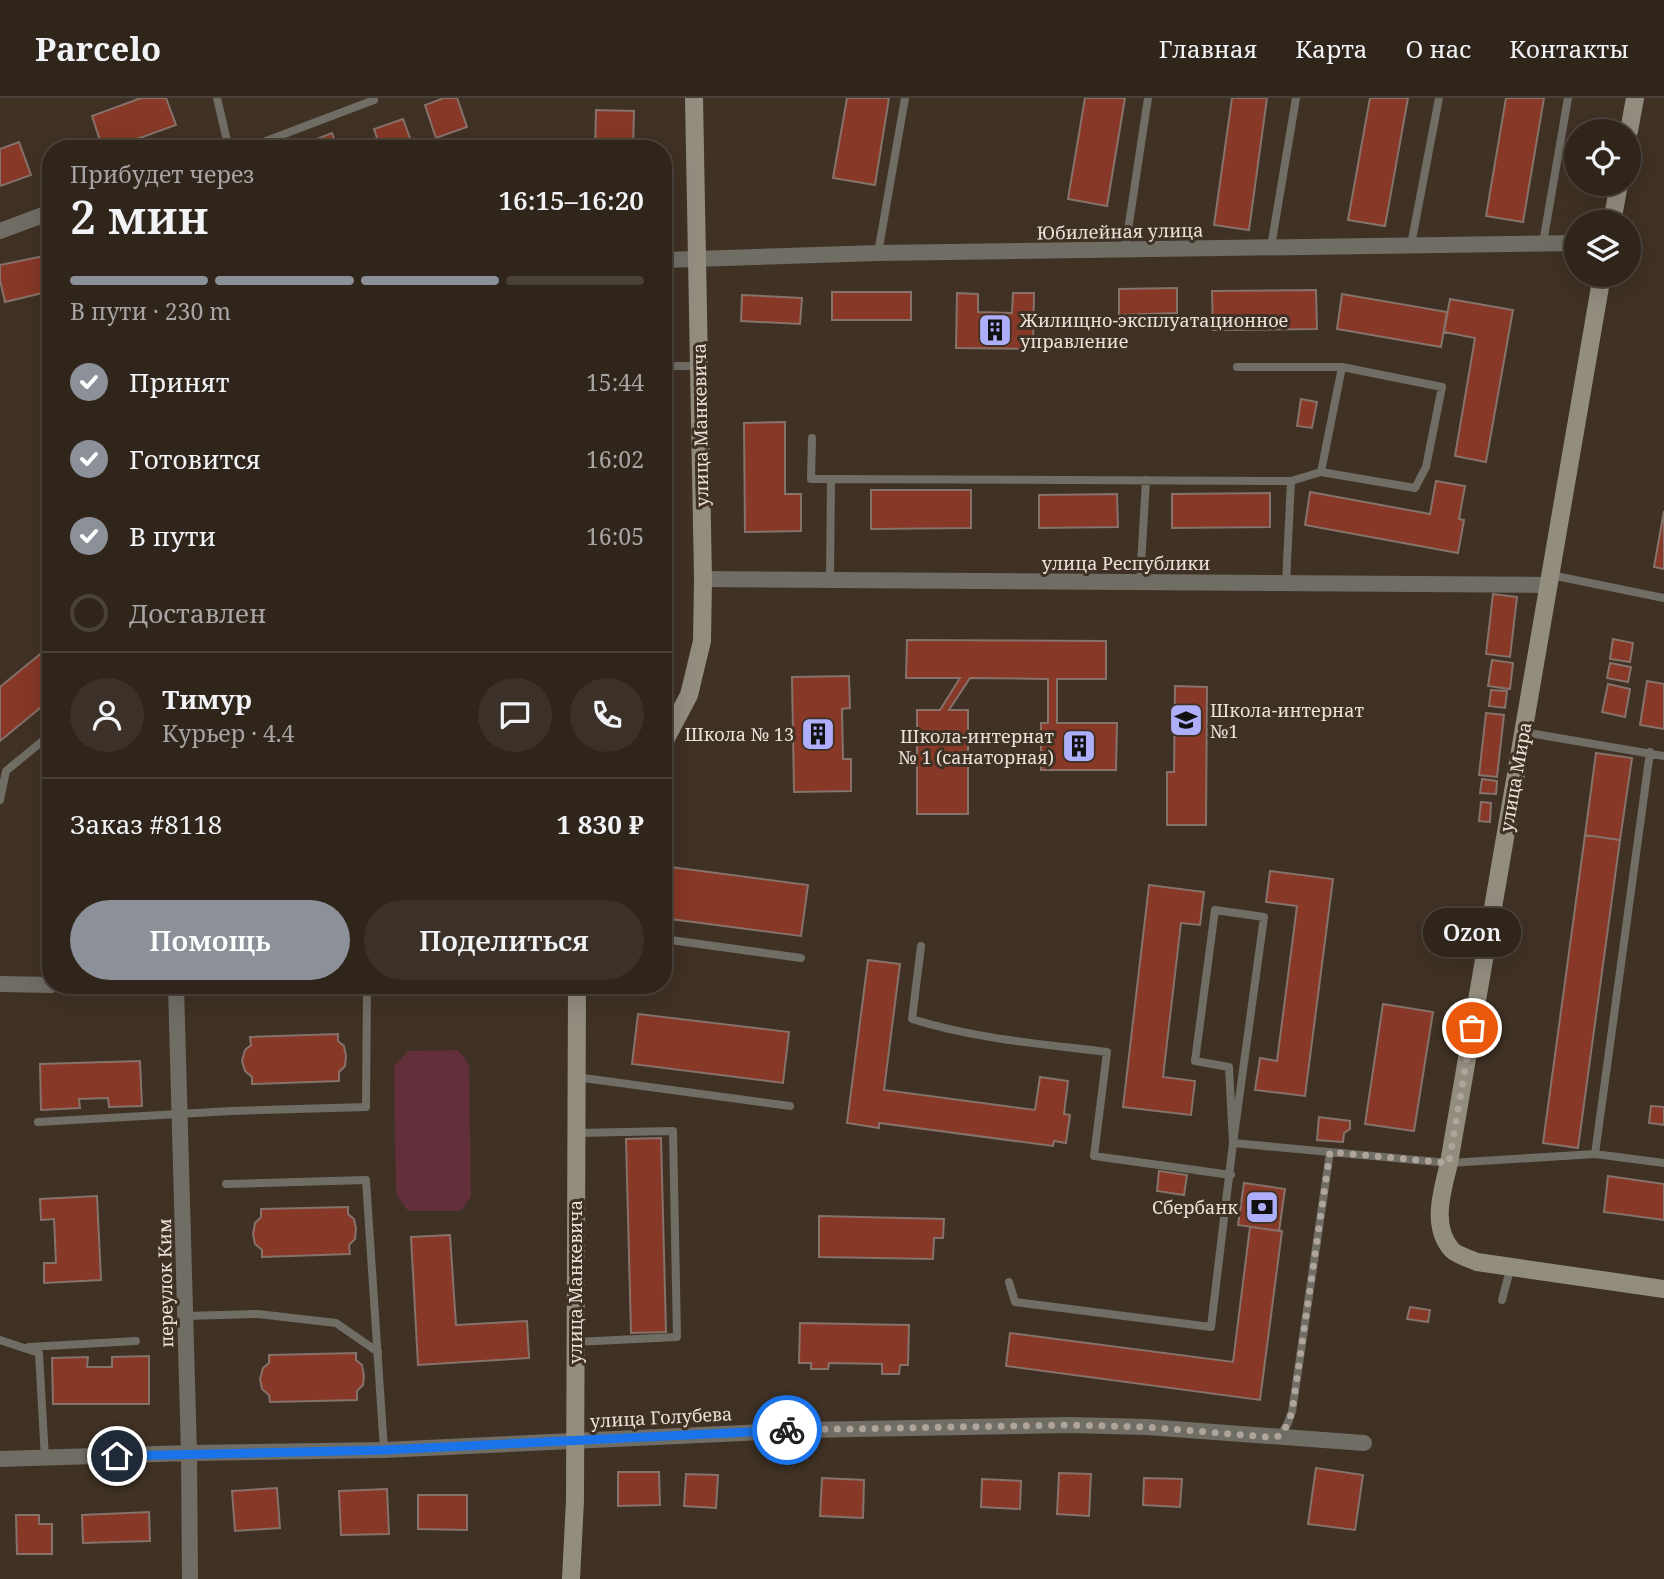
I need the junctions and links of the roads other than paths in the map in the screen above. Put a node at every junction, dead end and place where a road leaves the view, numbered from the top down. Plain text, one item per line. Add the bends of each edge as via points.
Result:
1 (218, 98) edge
2 (694, 98) edge
3 (905, 98) edge
4 (1148, 98) edge
5 (1296, 98) edge
6 (1439, 98) edge
7 (1568, 98) edge
8 (1635, 98) edge
9 (374, 100) edge
10 (1631, 119) edge
11 (227, 140) edge
12 (269, 140) edge
13 (42, 215) edge
14 (0, 231) edge
15 (1544, 243) junction
16 (1564, 243) edge
17 (1411, 245) junction
18 (1271, 248) junction
19 (1125, 250) junction
20 (878, 253) junction
21 (698, 259) junction
22 (672, 260) edge
23 (1600, 287) edge
24 (672, 366) edge
25 (699, 366) junction
26 (1237, 367) dead end
27 (1342, 367) junction
28 (812, 438) dead end
29 (1321, 472) junction
30 (831, 479) junction
31 (1146, 480) junction
32 (1291, 481) junction
33 (703, 579) junction
34 (830, 580) junction
35 (1550, 580) junction
36 (1140, 582) junction
37 (1286, 583) junction
38 (1664, 598) edge
39 (672, 726) edge
40 (1523, 732) junction
41 (42, 741) edge
42 (1650, 752) junction
43 (1664, 756) edge
44 (0, 800) edge
45 (672, 940) edge
46 (921, 946) dead end
47 (801, 958) dead end
48 (0, 984) edge
49 (42, 985) edge
50 (176, 994) edge
51 (368, 994) edge
52 (577, 994) edge
53 (576, 1077) junction
54 (790, 1106) dead end
55 (180, 1114) junction
56 (38, 1122) dead end
57 (576, 1133) junction
58 (1233, 1143) junction
59 (1330, 1152) junction
60 (1595, 1154) junction
61 (1449, 1163) junction
62 (1664, 1163) edge
63 (1231, 1175) junction
64 (226, 1184) dead end
65 (1511, 1266) junction
66 (1009, 1282) dead end
67 (1664, 1289) edge
68 (1502, 1300) dead end
69 (185, 1316) junction
70 (0, 1340) edge
71 (136, 1341) dead end
72 (575, 1342) junction
73 (23, 1347) junction
74 (378, 1352) junction
75 (1280, 1436) junction
76 (574, 1440) junction
77 (1364, 1443) dead end
78 (384, 1450) junction
79 (189, 1453) junction
80 (45, 1459) junction
81 (0, 1460) edge
82 (190, 1579) edge
83 (571, 1579) edge

1 - 11 lane
2 - 21 street, улица Манкевича
3 - 20 lane
4 - 19 lane
5 - 18 lane
6 - 17 lane
7 - 15 lane
8 - 10 street
9 - 12 lane
13 - 14 street
15 - 16 street, Юбилейная улица
15 - 17 street, Юбилейная улица
17 - 18 street, Юбилейная улица
18 - 19 street, Юбилейная улица
19 - 20 street, Юбилейная улица
20 - 21 street, Юбилейная улица
21 - 22 street, Юбилейная улица
21 - 25 street, улица Манкевича
23 - 35 street, улица Мира
24 - 25 lane
25 - 33 street, улица Манкевича
26 - 27 lane
27 - 29 lane
27 - 29 lane via 1442,387 1426,467 1415,488
28 - 30 lane via 811,479
29 - 32 lane
30 - 31 lane
30 - 34 lane
31 - 32 lane
31 - 36 lane
32 - 37 lane
33 - 34 street, улица Республики
33 - 39 street, улица Манкевича via 702,641 688,695
34 - 36 street, улица Республики
35 - 37 street, улица Республики
35 - 38 lane
35 - 40 street, улица Мира
36 - 37 street, улица Республики
40 - 42 lane
40 - 61 street, улица Мира
41 - 44 lane via 6,771
42 - 43 lane
42 - 60 lane
45 - 47 lane
46 - 63 lane via 912,1019 1006,1039 1107,1052 1094,1156
48 - 49 street
50 - 55 street, переулок Ким
51 - 55 lane via 366,1107
52 - 53 street, улица Манкевича
53 - 54 lane
53 - 57 street, улица Манкевича
55 - 56 lane
55 - 69 street, переулок Ким
57 - 72 street, улица Манкевича
57 - 72 lane via 673,1132 677,1337
58 - 58 lane via 1264,917 1214,910 1195,1061 1229,1067
58 - 59 lane
58 - 63 lane
59 - 61 lane
59 - 75 lane via 1292,1412
60 - 61 lane
60 - 62 lane
61 - 65 street, улица Мира via 1439,1203 1442,1231 1452,1250 1477,1262
63 - 66 lane via 1211,1327 1015,1302
64 - 74 lane via 366,1180
65 - 67 street
65 - 68 lane
69 - 74 lane via 258,1314 336,1323
69 - 79 street, переулок Ким
70 - 73 lane
71 - 73 lane
72 - 76 street, улица Манкевича
73 - 80 lane via 39,1353
74 - 78 lane
75 - 76 street, улица Голубева via 1068,1425
75 - 77 street, улица Голубева
76 - 78 street, улица Голубева
76 - 83 street, улица Манкевича
78 - 79 street, улица Голубева
79 - 80 street, улица Голубева
79 - 82 street, переулок Ким
80 - 81 street, улица Голубева

